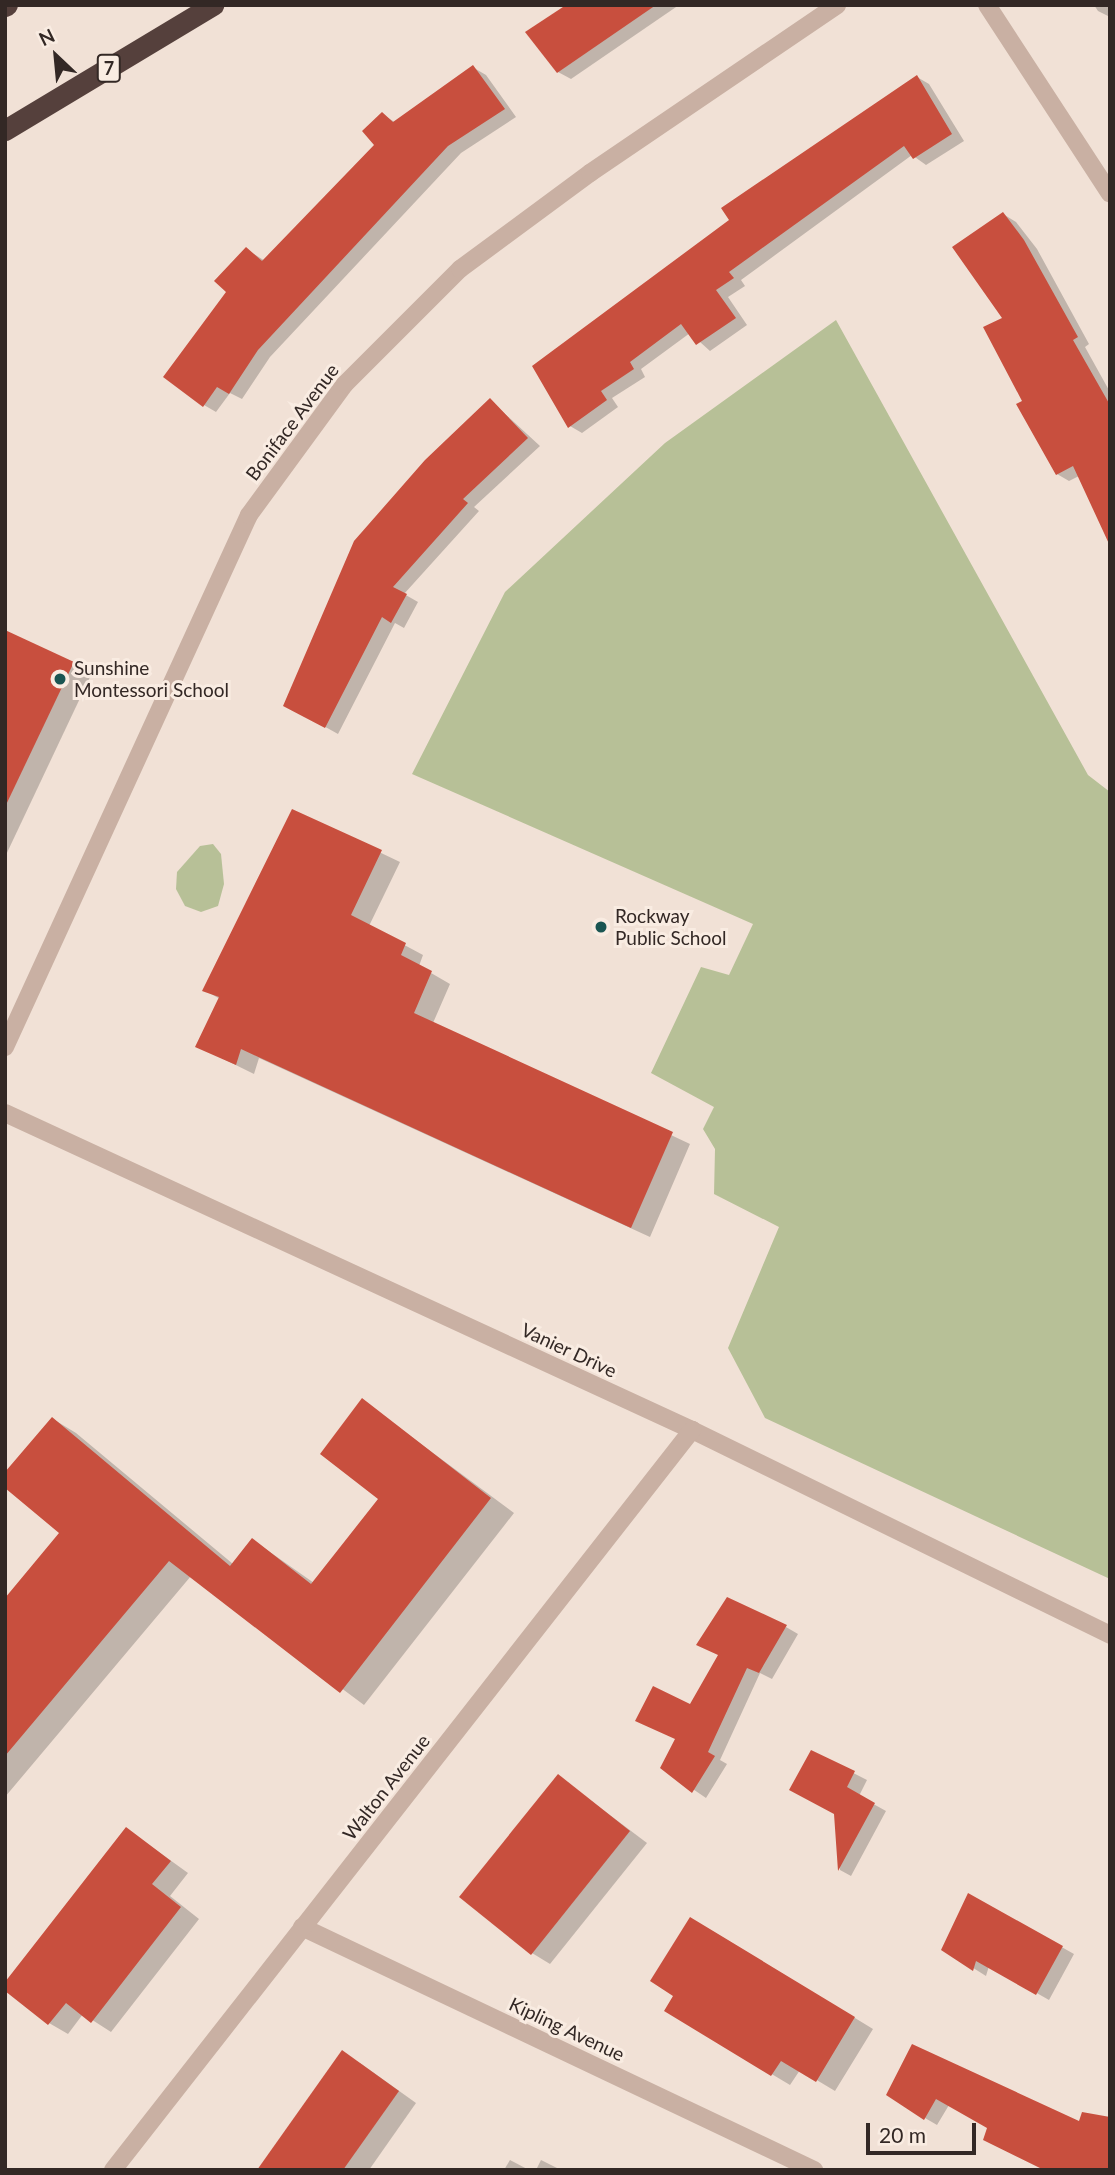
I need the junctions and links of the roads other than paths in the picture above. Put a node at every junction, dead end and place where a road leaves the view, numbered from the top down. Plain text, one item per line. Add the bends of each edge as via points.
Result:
1 (214, 5) edge
2 (837, 5) edge
3 (987, 5) edge
4 (5, 130) edge
5 (1110, 194) edge
6 (5, 1047) edge
7 (5, 1113) edge
8 (692, 1430) junction
9 (1110, 1635) edge
10 (302, 1927) junction
11 (113, 2170) edge
12 (814, 2170) edge

1 - 4 highway, 7
2 - 6 street, Boniface Avenue via 590,173 460,269 345,384 249,514
3 - 5 street
7 - 8 street, Vanier Drive
8 - 9 street, Vanier Drive
8 - 10 street, Walton Avenue
10 - 11 street, Walton Avenue
10 - 12 street, Kipling Avenue

